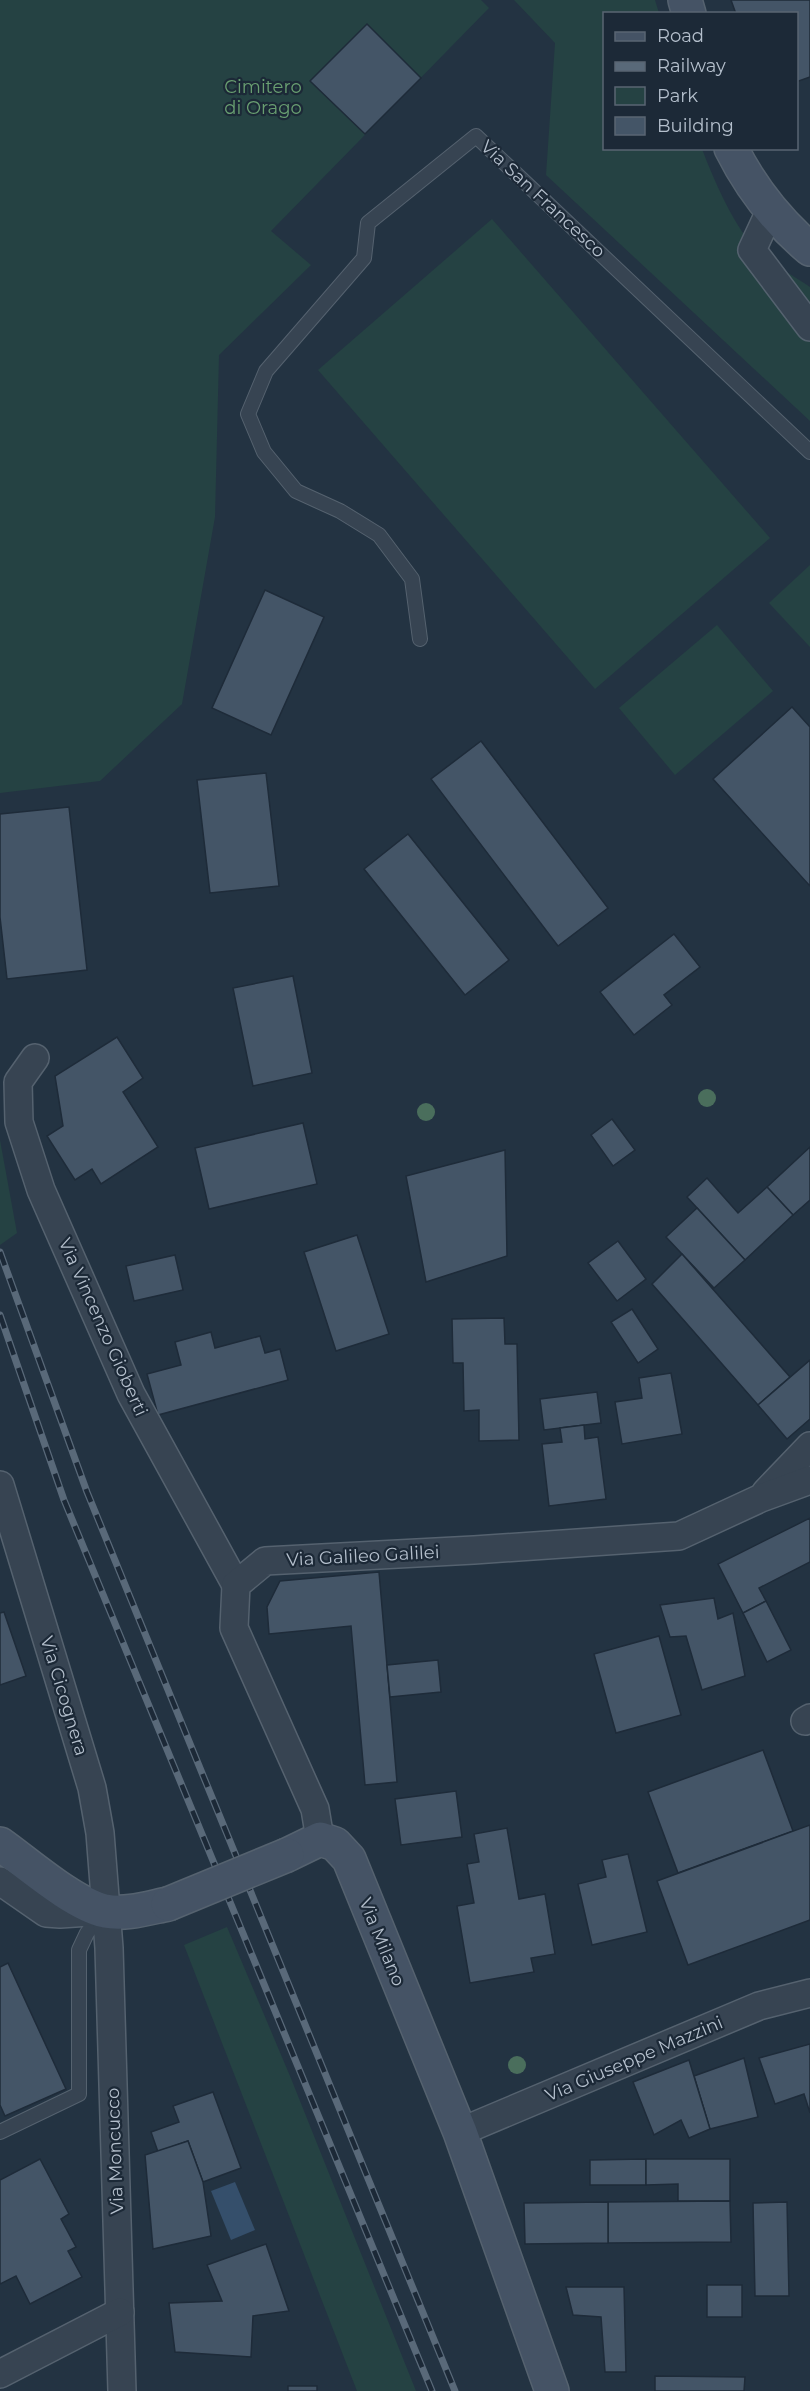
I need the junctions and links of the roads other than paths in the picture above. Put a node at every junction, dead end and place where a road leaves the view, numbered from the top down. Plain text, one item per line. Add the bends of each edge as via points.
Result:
1 (732, 150) edge
2 (771, 209) junction
3 (810, 249) edge
4 (810, 327) edge
5 (810, 452) edge
6 (420, 639) dead end
7 (35, 1058) dead end
8 (810, 1446) edge
9 (810, 1480) edge
10 (0, 1485) edge
11 (761, 1498) junction
12 (236, 1585) junction
13 (320, 1839) junction
14 (0, 1844) edge
15 (0, 1881) edge
16 (105, 1911) junction
17 (810, 1993) edge
18 (759, 2006) junction
19 (810, 2013) edge
20 (0, 2132) edge
21 (460, 2132) junction
22 (120, 2312) junction
23 (0, 2374) edge
24 (122, 2391) edge
25 (552, 2391) edge

1 - 2 street
2 - 3 street
2 - 4 street via 752,250
5 - 6 lane, Via San Francesco via 476,136 368,223 364,258 266,371 248,414 264,452 296,491 379,535 412,579
7 - 12 street, Via Vincenzo Gioberti via 18,1082 19,1122 41,1190 131,1394
8 - 11 street
9 - 11 street, Via Galileo Galilei
10 - 16 street, Via Cicognera via 92,1788 100,1833
11 - 12 street, Via Galileo Galilei via 679,1536 265,1561
12 - 13 street via 234,1628 315,1809
13 - 16 street, bridge via 168,1904 134,1911
13 - 21 street, Via Milano via 335,1844 349,1859
14 - 16 street via 80,1900
15 - 16 street via 46,1913
16 - 20 lane via 79,1950 79,2094
16 - 22 street, Via Moncucco
17 - 18 street, Via Giuseppe Mazzini
18 - 19 street
18 - 21 street, Via Giuseppe Mazzini
21 - 25 street, Via Milano
22 - 23 street
22 - 24 street, Via Moncucco

